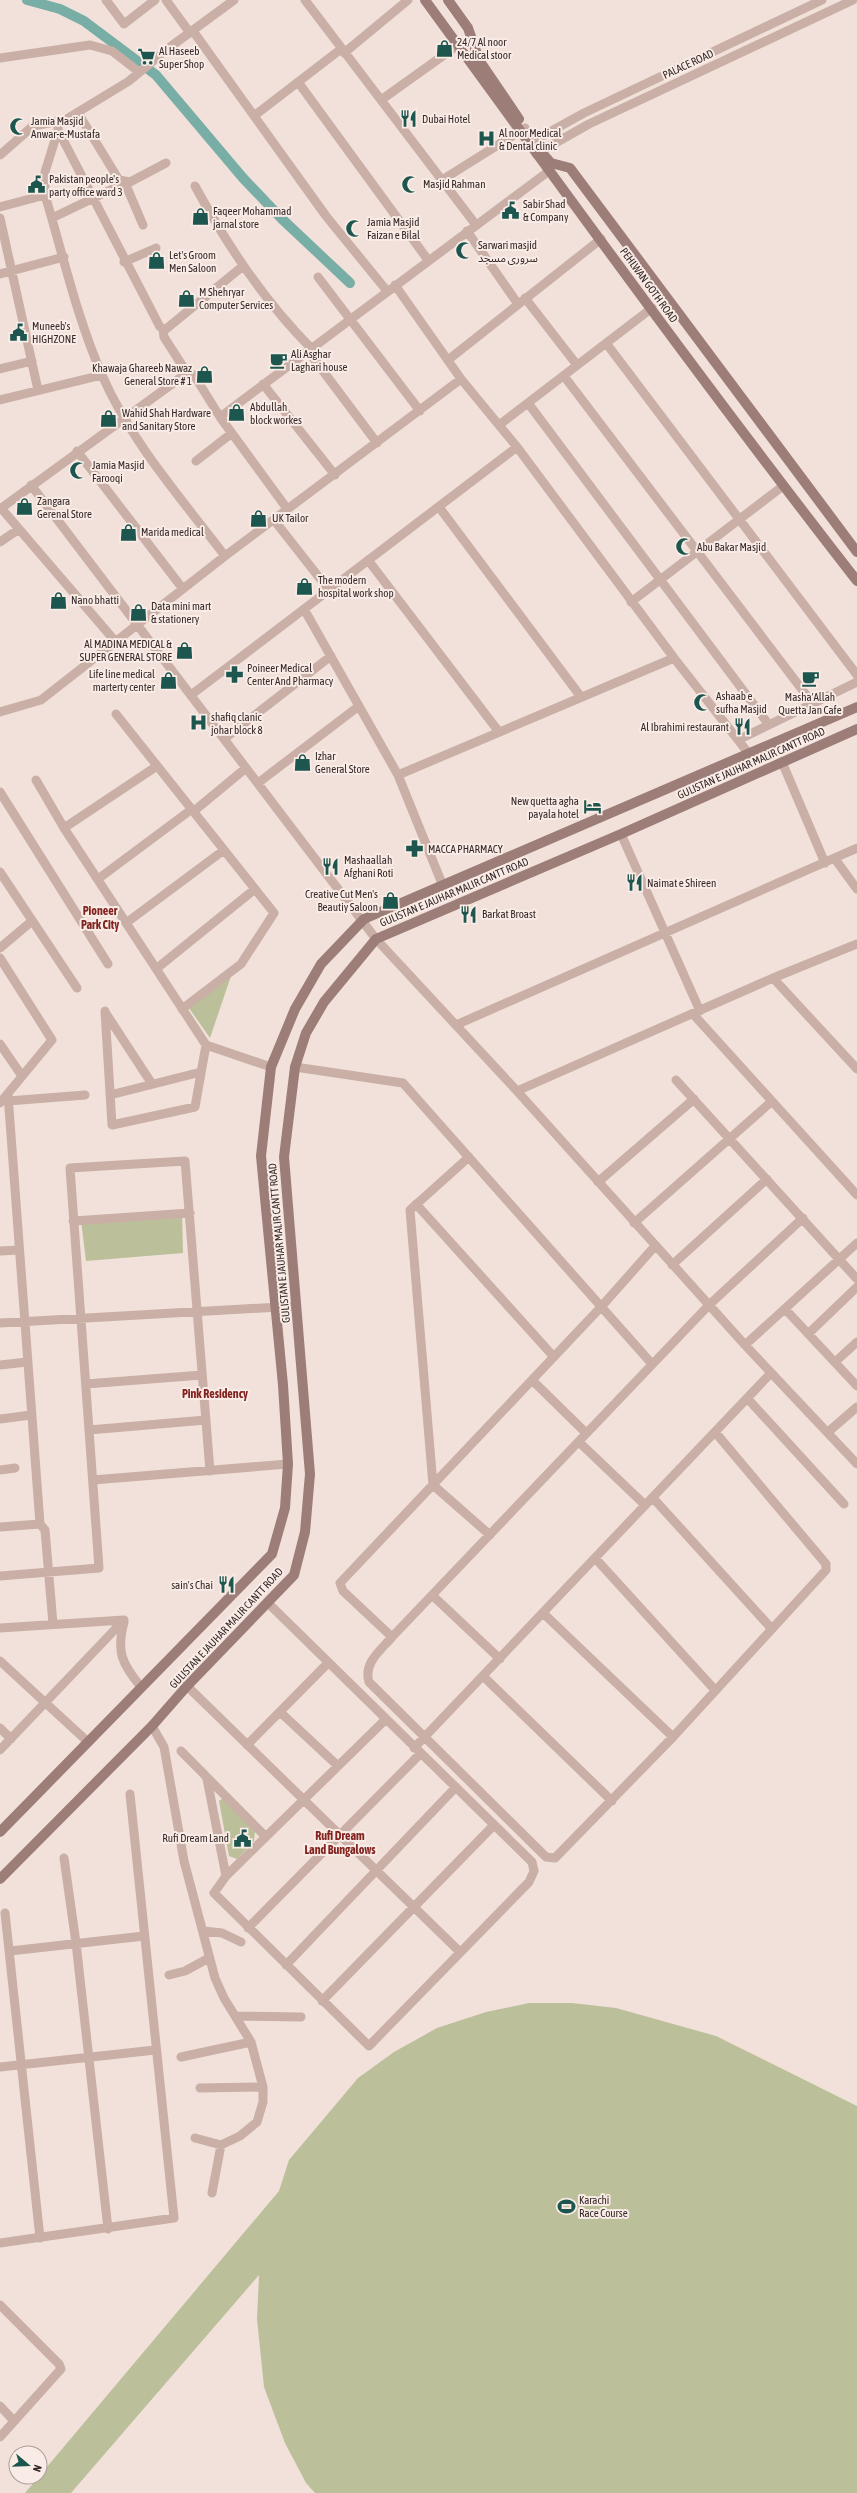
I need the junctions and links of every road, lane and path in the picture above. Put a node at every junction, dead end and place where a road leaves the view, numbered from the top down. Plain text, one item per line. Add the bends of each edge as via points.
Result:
1 (106, 0) edge
2 (155, 0) edge
3 (166, 0) edge
4 (234, 0) edge
5 (304, 0) edge
6 (408, 0) edge
7 (425, 0) edge
8 (448, 0) edge
9 (822, 0) edge
10 (853, 0) edge
11 (191, 32) junction
12 (458, 45) junction
13 (343, 51) junction
14 (0, 58) edge
15 (144, 68) junction
16 (298, 82) junction
17 (380, 100) junction
18 (78, 113) junction
19 (254, 116) junction
20 (58, 126) junction
21 (522, 130) junction
22 (531, 143) junction
23 (539, 153) junction
24 (0, 155) edge
25 (166, 163) dead end
26 (549, 171) junction
27 (442, 180) junction
28 (125, 183) junction
29 (195, 186) dead end
30 (46, 195) junction
31 (95, 198) junction
32 (0, 207) edge
33 (0, 218) edge
34 (52, 218) junction
35 (143, 225) dead end
36 (476, 225) junction
37 (467, 231) junction
38 (600, 239) junction
39 (156, 248) dead end
40 (64, 257) junction
41 (428, 260) junction
42 (124, 262) junction
43 (243, 266) junction
44 (13, 270) junction
45 (0, 274) edge
46 (318, 277) dead end
47 (395, 286) junction
48 (387, 291) junction
49 (521, 301) junction
50 (652, 308) junction
51 (351, 319) junction
52 (163, 329) junction
53 (606, 343) junction
54 (310, 349) junction
55 (448, 360) junction
56 (32, 361) junction
57 (577, 365) junction
58 (0, 369) edge
59 (187, 372) junction
60 (102, 375) junction
61 (564, 376) junction
62 (462, 379) junction
63 (263, 384) junction
64 (38, 390) junction
65 (0, 400) edge
66 (528, 403) junction
67 (420, 410) junction
68 (220, 417) junction
69 (124, 418) junction
70 (499, 425) junction
71 (232, 433) junction
72 (377, 443) junction
73 (517, 447) junction
74 (77, 451) junction
75 (196, 461) dead end
76 (335, 475) junction
77 (31, 485) junction
78 (783, 486) junction
79 (1, 508) edge
80 (439, 508) junction
81 (288, 510) junction
82 (274, 520) junction
83 (738, 520) junction
84 (19, 529) junction
85 (0, 542) edge
86 (698, 551) junction
87 (857, 552) edge
88 (224, 556) junction
89 (368, 560) junction
90 (660, 580) junction
91 (857, 581) edge
92 (183, 589) junction
93 (329, 590) junction
94 (631, 602) junction
95 (304, 609) junction
96 (138, 624) junction
97 (115, 641) junction
98 (331, 656) junction
99 (674, 658) junction
100 (857, 675) edge
101 (857, 682) edge
102 (191, 695) junction
103 (581, 697) junction
104 (813, 704) junction
105 (359, 706) junction
106 (857, 707) edge
107 (1, 709) edge
108 (116, 714) dead end
109 (769, 725) junction
110 (857, 729) edge
111 (500, 732) junction
112 (224, 739) junction
113 (738, 740) junction
114 (749, 754) junction
115 (782, 762) junction
116 (157, 766) junction
117 (246, 768) junction
118 (398, 775) junction
119 (36, 780) dead end
120 (258, 783) junction
121 (0, 792) edge
122 (193, 810) junction
123 (64, 828) junction
124 (621, 834) junction
125 (857, 848) edge
126 (224, 850) junction
127 (836, 859) junction
128 (825, 864) junction
129 (0, 872) edge
130 (98, 879) junction
131 (443, 886) junction
132 (255, 889) junction
133 (857, 889) edge
134 (364, 919) junction
135 (32, 921) junction
136 (126, 923) junction
137 (666, 934) junction
138 (376, 939) junction
139 (857, 944) edge
140 (0, 948) edge
141 (0, 958) edge
142 (108, 964) dead end
143 (156, 969) junction
144 (773, 978) junction
145 (77, 988) dead end
146 (182, 1009) junction
147 (696, 1013) junction
148 (456, 1025) junction
149 (0, 1044) edge
150 (206, 1045) junction
151 (271, 1067) junction
152 (295, 1067) junction
153 (857, 1069) edge
154 (201, 1072) junction
155 (22, 1076) junction
156 (676, 1080) dead end
157 (152, 1084) junction
158 (517, 1091) junction
159 (110, 1094) junction
160 (85, 1095) dead end
161 (694, 1099) junction
162 (5, 1100) edge
163 (771, 1102) junction
164 (730, 1139) junction
165 (469, 1157) junction
166 (767, 1179) junction
167 (598, 1182) junction
168 (857, 1195) edge
169 (416, 1204) junction
170 (190, 1213) junction
171 (803, 1218) junction
172 (73, 1221) junction
173 (634, 1223) junction
174 (857, 1243) edge
175 (655, 1246) junction
176 (19, 1250) junction
177 (0, 1251) edge
178 (839, 1260) junction
179 (672, 1265) junction
180 (857, 1279) edge
181 (857, 1287) edge
182 (709, 1305) junction
183 (296, 1306) junction
184 (275, 1307) junction
185 (601, 1307) junction
186 (785, 1309) junction
187 (197, 1311) junction
188 (81, 1318) junction
189 (24, 1321) junction
190 (0, 1323) edge
191 (808, 1334) junction
192 (857, 1342) edge
193 (745, 1345) junction
194 (554, 1357) junction
195 (27, 1362) junction
196 (836, 1362) junction
197 (652, 1364) junction
198 (0, 1365) edge
199 (771, 1373) junction
200 (202, 1375) junction
201 (532, 1380) junction
202 (86, 1384) junction
203 (857, 1386) edge
204 (747, 1398) junction
205 (857, 1407) edge
206 (32, 1415) junction
207 (0, 1419) edge
208 (206, 1420) junction
209 (89, 1430) junction
210 (715, 1432) junction
211 (828, 1432) junction
212 (586, 1434) junction
213 (579, 1442) junction
214 (288, 1464) junction
215 (857, 1464) edge
216 (15, 1468) dead end
217 (0, 1470) edge
218 (210, 1471) junction
219 (93, 1480) junction
220 (433, 1485) junction
221 (653, 1498) junction
222 (844, 1504) dead end
223 (645, 1505) junction
224 (40, 1524) junction
225 (0, 1527) edge
226 (490, 1535) junction
227 (595, 1558) junction
228 (48, 1573) junction
229 (0, 1576) edge
230 (432, 1595) junction
231 (268, 1603) junction
232 (543, 1612) junction
233 (124, 1620) junction
234 (53, 1624) junction
235 (0, 1628) edge
236 (772, 1629) junction
237 (392, 1637) junction
238 (500, 1659) junction
239 (0, 1661) edge
240 (328, 1663) junction
241 (483, 1676) junction
242 (187, 1686) junction
243 (141, 1688) junction
244 (715, 1690) junction
245 (46, 1703) junction
246 (280, 1712) junction
247 (386, 1720) junction
248 (152, 1726) junction
249 (0, 1728) edge
250 (673, 1737) junction
251 (424, 1738) junction
252 (11, 1739) junction
253 (88, 1742) junction
254 (247, 1745) junction
255 (0, 1750) edge
256 (181, 1751) dead end
257 (418, 1751) junction
258 (338, 1766) junction
259 (207, 1779) junction
260 (456, 1788) junction
261 (130, 1794) dead end
262 (303, 1801) junction
263 (612, 1801) junction
264 (494, 1825) junction
265 (0, 1832) edge
266 (340, 1836) junction
267 (266, 1837) junction
268 (64, 1858) dead end
269 (377, 1872) junction
270 (226, 1876) junction
271 (0, 1879) edge
272 (413, 1907) junction
273 (5, 1913) dead end
274 (248, 1928) junction
275 (204, 1931) junction
276 (144, 1936) junction
277 (241, 1942) dead end
278 (76, 1943) junction
279 (10, 1951) junction
280 (460, 1952) junction
281 (209, 1958) junction
282 (286, 1965) junction
283 (169, 1975) dead end
284 (322, 2001) junction
285 (235, 2016) junction
286 (301, 2017) dead end
287 (251, 2042) junction
288 (156, 2050) junction
289 (181, 2057) dead end
290 (89, 2058) junction
291 (22, 2064) junction
292 (0, 2066) edge
293 (263, 2087) junction
294 (200, 2088) dead end
295 (195, 2138) dead end
296 (222, 2145) junction
297 (212, 2192) dead end
298 (108, 2229) junction
299 (40, 2238) junction
300 (0, 2243) edge
301 (0, 2305) edge
302 (0, 2406) edge
303 (14, 2421) junction
304 (0, 2437) edge

1 - 2 street via 124,24
3 - 11 street
4 - 11 street
5 - 13 street
6 - 13 street
7 - 12 main road, PEHLWAN GOTH ROAD
8 - 21 main road, PEHLWAN GOTH ROAD via 468,28 479,60
9 - 22 street, PALACE ROAD via 584,113
10 - 23 street, PALACE ROAD via 589,124
11 - 15 street
11 - 19 street
12 - 17 street
12 - 21 main road, PEHLWAN GOTH ROAD
13 - 16 street
13 - 17 street
14 - 15 street via 90,46 112,51
15 - 18 street via 129,81
16 - 19 street
16 - 41 street
17 - 27 street
18 - 20 street
18 - 28 street via 119,180
19 - 48 street via 326,216
20 - 24 street via 33,126
20 - 30 street via 45,172
20 - 31 street
21 - 22 main road, PEHLWAN GOTH ROAD
21 - 27 street
22 - 23 main road, PEHLWAN GOTH ROAD
23 - 26 main road, PEHLWAN GOTH ROAD
23 - 87 main road, PEHLWAN GOTH ROAD via 551,163 570,168
25 - 28 street
26 - 36 street
26 - 38 main road, PEHLWAN GOTH ROAD
27 - 36 street
28 - 31 street
28 - 35 street
29 - 43 street
30 - 32 street
30 - 34 street
31 - 34 street
31 - 42 street
33 - 44 street
34 - 40 street
36 - 37 street
37 - 41 street
37 - 49 street
38 - 49 street
38 - 50 main road, PEHLWAN GOTH ROAD
39 - 42 street
40 - 44 street
40 - 60 street
41 - 47 street
42 - 52 street
43 - 52 street via 166,330
43 - 54 street
44 - 45 street
44 - 56 street
46 - 51 street
47 - 48 street
47 - 55 street
48 - 51 street
49 - 55 street
49 - 57 street
50 - 53 street
50 - 78 main road, PEHLWAN GOTH ROAD
51 - 54 street
51 - 67 street
52 - 59 street via 164,337
53 - 57 street
53 - 83 street
54 - 63 street
54 - 72 street
55 - 62 street
56 - 58 street
56 - 64 street
57 - 61 street
59 - 68 street via 194,375
59 - 69 street
60 - 64 street
60 - 69 street
61 - 66 street
61 - 86 street
62 - 67 street
62 - 70 street
63 - 68 street
63 - 76 street
64 - 65 street
66 - 70 street
66 - 90 street
67 - 72 street
68 - 71 street
69 - 74 street
69 - 88 street
70 - 73 street
71 - 75 street
71 - 81 street
72 - 76 street
73 - 80 street
73 - 94 street
74 - 77 street
74 - 92 street
76 - 81 street
77 - 79 street
77 - 96 street
78 - 83 street
78 - 91 main road, PEHLWAN GOTH ROAD
79 - 84 street
80 - 89 street
80 - 103 street
81 - 82 street
82 - 88 street
82 - 93 street
83 - 86 street
83 - 100 street
84 - 85 street
84 - 97 street
86 - 90 street
86 - 104 street
88 - 92 street
89 - 93 street
89 - 111 street
90 - 94 street
90 - 109 street
92 - 96 street
93 - 95 street
94 - 99 street
95 - 98 street
95 - 102 street
96 - 97 street
96 - 102 street
97 - 107 street via 41,700
98 - 105 street
98 - 112 street
99 - 103 street
99 - 113 street
101 - 104 street
102 - 112 street
103 - 111 street
104 - 109 street
105 - 118 street
105 - 120 street
106 - 114 main road, GULISTAN E JAUHAR MALIR CANTT ROAD
108 - 116 street
109 - 113 street
110 - 115 main road, GULISTAN E JAUHAR MALIR CANTT ROAD
111 - 118 street
112 - 117 street
113 - 114 street
114 - 131 main road, GULISTAN E JAUHAR MALIR CANTT ROAD
115 - 124 main road, GULISTAN E JAUHAR MALIR CANTT ROAD
115 - 128 street
116 - 122 street
116 - 123 street
117 - 120 street
117 - 122 street
118 - 131 street
119 - 123 street
120 - 134 street
121 - 142 street
122 - 126 street
122 - 130 street
123 - 130 street
124 - 137 street
124 - 138 main road, GULISTAN E JAUHAR MALIR CANTT ROAD
125 - 127 street
126 - 132 street
126 - 136 street
127 - 128 street
127 - 133 street
128 - 137 street
129 - 135 street
130 - 136 street
131 - 134 main road, GULISTAN E JAUHAR MALIR CANTT ROAD
132 - 143 street
132 - 146 street via 274,913 241,964
134 - 138 street
134 - 151 main road, GULISTAN E JAUHAR MALIR CANTT ROAD via 320,964 295,1008
135 - 140 street
135 - 145 street
136 - 143 street
137 - 147 street
137 - 148 street
138 - 148 street
138 - 152 main road, GULISTAN E JAUHAR MALIR CANTT ROAD via 324,1002 306,1033
139 - 144 street
141 - 155 street via 52,1040
143 - 146 street
144 - 147 street
144 - 153 street
146 - 150 street
147 - 158 street
147 - 163 street
148 - 158 street
149 - 155 street
150 - 151 street
150 - 154 street
151 - 184 main road, GULISTAN E JAUHAR MALIR CANTT ROAD via 261,1156
152 - 165 street via 403,1083
152 - 183 main road, GULISTAN E JAUHAR MALIR CANTT ROAD via 284,1157
154 - 157 street
154 - 159 street via 195,1107 112,1125
155 - 162 street
156 - 161 street
157 - 159 street
157 - 159 street via 105,1011
158 - 167 street
160 - 162 street
161 - 164 street
161 - 167 street
162 - 176 street
163 - 164 street
163 - 168 street
164 - 166 street
164 - 173 street
165 - 169 street
165 - 185 street
166 - 171 street
166 - 179 street
167 - 173 street
169 - 194 street
169 - 220 street via 410,1210
170 - 172 street
170 - 172 street via 187,1166 185,1161 181,1160 70,1168
170 - 187 street
171 - 178 street
171 - 182 street
172 - 188 street
173 - 175 street
174 - 178 street
175 - 179 street
175 - 185 street
176 - 177 street
176 - 189 street
178 - 180 street
178 - 186 street
179 - 182 street
181 - 191 street
182 - 193 street
182 - 197 street
183 - 184 street
183 - 231 main road, GULISTAN E JAUHAR MALIR CANTT ROAD via 310,1474 305,1532 294,1575
184 - 187 street
184 - 214 main road, GULISTAN E JAUHAR MALIR CANTT ROAD
185 - 194 street
185 - 197 street
186 - 191 street
186 - 193 street
187 - 188 street
187 - 200 street
188 - 189 street
188 - 202 street
189 - 190 street
189 - 195 street
191 - 196 street
192 - 196 street
193 - 199 street
194 - 201 street
195 - 198 street
195 - 206 street
196 - 203 street
197 - 212 street
199 - 204 street
199 - 211 street
200 - 202 street
200 - 208 street
201 - 212 street
201 - 220 street
202 - 209 street
204 - 210 street
204 - 222 street
205 - 211 street
206 - 207 street
206 - 224 street
208 - 209 street
208 - 218 street
209 - 219 street
210 - 221 street
210 - 236 street via 826,1564 826,1570 822,1575
211 - 215 street
212 - 213 street
213 - 223 street
213 - 226 street
214 - 218 street
214 - 243 main road, GULISTAN E JAUHAR MALIR CANTT ROAD via 285,1508 272,1554
216 - 217 street
218 - 219 street
219 - 228 street via 99,1568
220 - 226 street
220 - 237 street via 340,1583 344,1591
221 - 223 street
221 - 236 street
223 - 227 street
224 - 225 street
224 - 228 street via 45,1530
226 - 230 street
227 - 232 street
227 - 244 street
228 - 229 street
228 - 234 street
230 - 237 street
230 - 238 street
231 - 240 street
231 - 242 main road, GULISTAN E JAUHAR MALIR CANTT ROAD
232 - 238 street
232 - 250 street
233 - 234 street
233 - 243 street via 120,1638 121,1656 127,1670
233 - 245 street
234 - 235 street
236 - 244 street
237 - 251 street via 370,1663 367,1674 369,1682
238 - 241 street
239 - 245 street
240 - 246 street
240 - 247 street
241 - 251 street
241 - 263 street
242 - 248 main road, GULISTAN E JAUHAR MALIR CANTT ROAD
242 - 254 street
243 - 253 main road, GULISTAN E JAUHAR MALIR CANTT ROAD
244 - 250 street
245 - 252 street
245 - 253 street
246 - 254 street
246 - 258 street
247 - 257 street
247 - 258 street
248 - 271 main road, GULISTAN E JAUHAR MALIR CANTT ROAD
248 - 275 street via 164,1747 184,1861
249 - 252 street
250 - 263 street
251 - 257 street
251 - 263 street via 550,1859 555,1858
252 - 255 street
253 - 265 main road, GULISTAN E JAUHAR MALIR CANTT ROAD
254 - 262 street
256 - 259 street
257 - 260 street
257 - 266 street
258 - 262 street
259 - 267 street
259 - 270 street
260 - 264 street
260 - 269 street
261 - 276 street
262 - 266 street
262 - 267 street
264 - 272 street
264 - 280 street via 532,1862 534,1871 529,1882
266 - 269 street
266 - 274 street
267 - 270 street
268 - 278 street
269 - 272 street
269 - 282 street
270 - 274 street via 214,1893
272 - 280 street
272 - 284 street
273 - 279 street
274 - 282 street
275 - 277 street via 222,1933
275 - 281 street
276 - 278 street
276 - 288 street
278 - 279 street
278 - 290 street
279 - 291 street
280 - 284 street via 371,2046
281 - 283 street via 186,1971
281 - 285 street via 224,1998
282 - 284 street
285 - 286 street
285 - 287 street
287 - 289 street
287 - 293 street
288 - 290 street
288 - 298 street via 174,2218
290 - 291 street
290 - 298 street
291 - 292 street
291 - 299 street
293 - 294 street
293 - 296 street via 263,2102 257,2122 240,2136
295 - 296 street
296 - 297 street
298 - 299 street
299 - 300 street
301 - 303 street via 59,2364 61,2370
302 - 303 street
303 - 304 street

